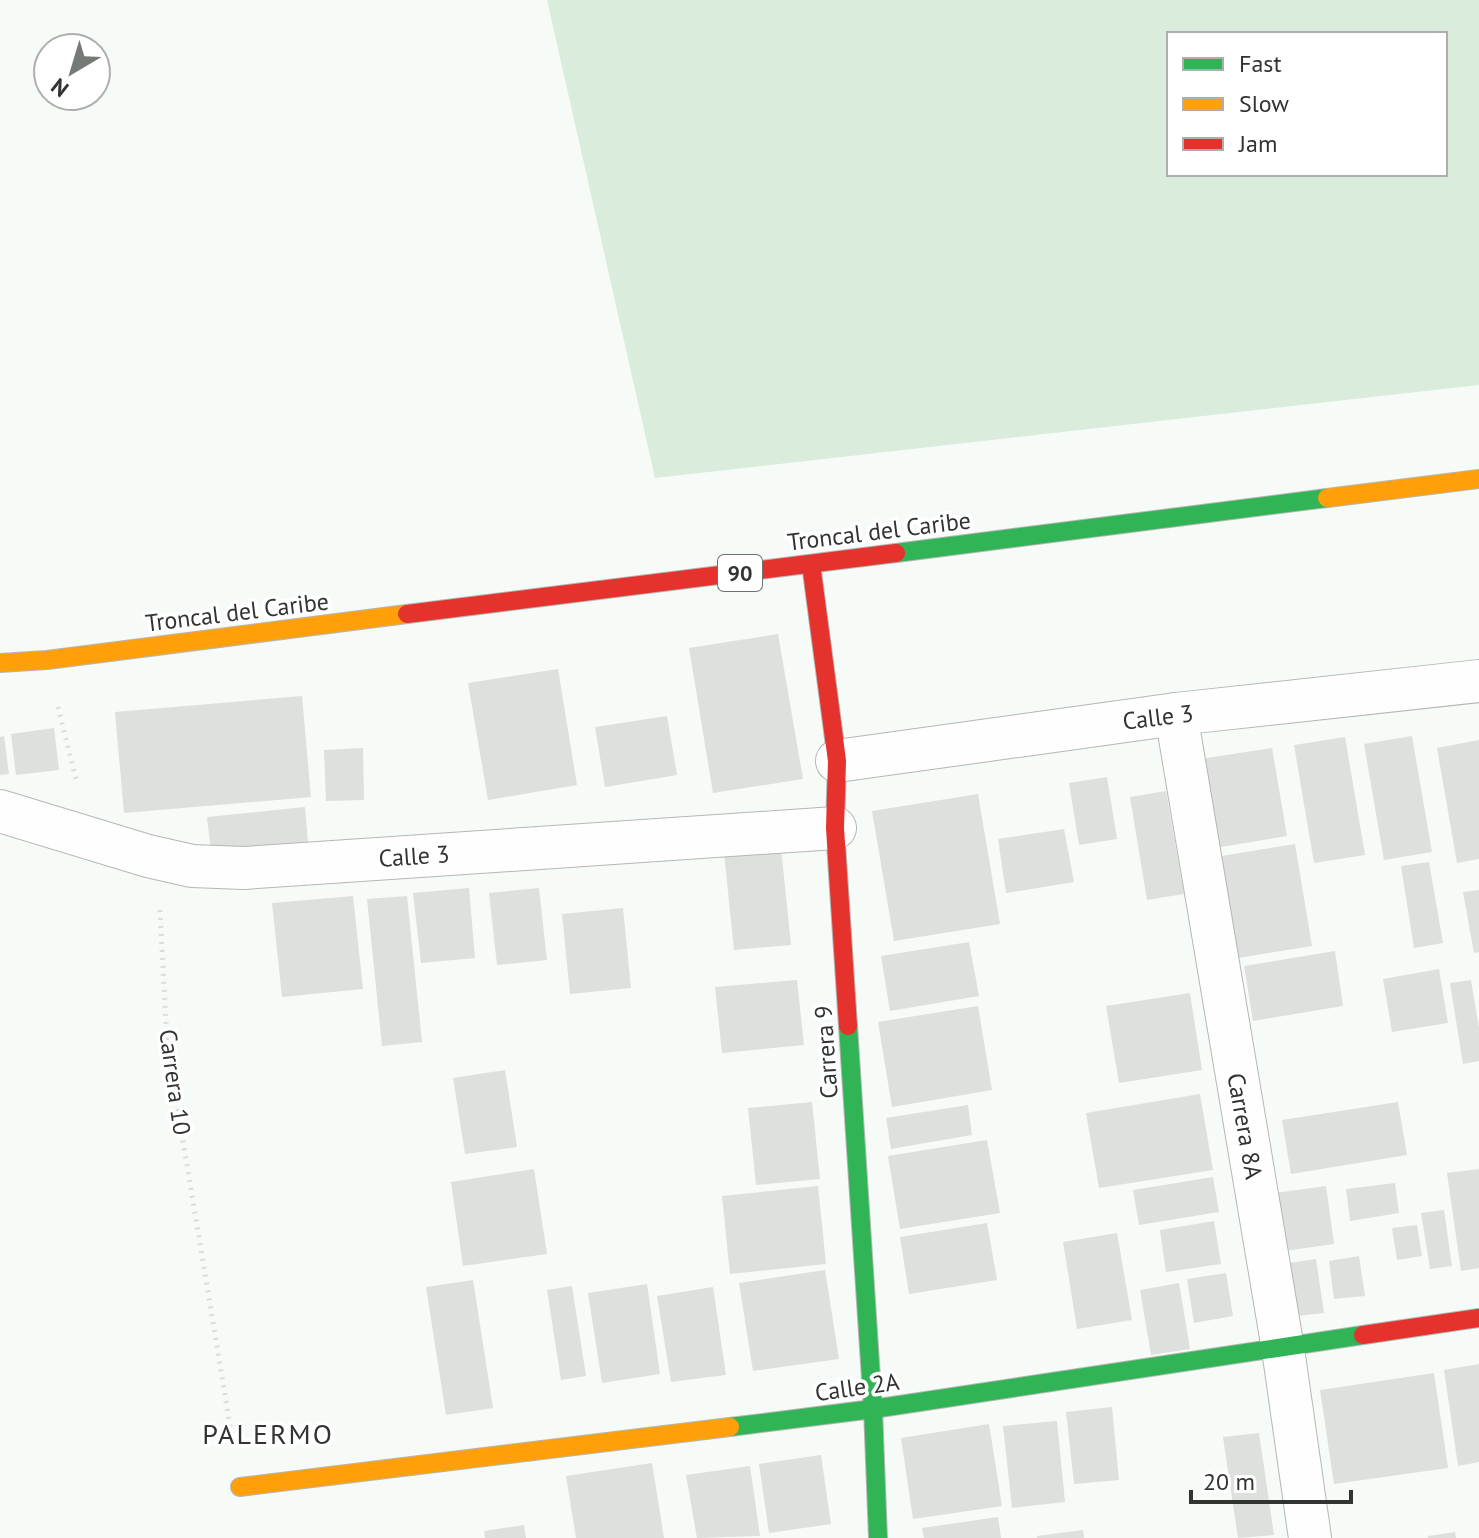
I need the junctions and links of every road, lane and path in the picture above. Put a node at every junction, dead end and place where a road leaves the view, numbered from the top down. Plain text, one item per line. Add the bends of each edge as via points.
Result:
1 (1479, 479) edge
2 (811, 564) junction
3 (47, 660) junction
4 (0, 663) edge
5 (1479, 681) edge
6 (1176, 714) junction
7 (837, 761) junction
8 (78, 785) dead end
9 (0, 811) edge
10 (835, 828) junction
11 (148, 856) junction
12 (1479, 1318) edge
13 (1283, 1349) junction
14 (873, 1409) junction
15 (240, 1487) joint
16 (878, 1538) edge
17 (1310, 1538) edge

1 - 2 main road, Troncal del Caribe / 90
2 - 3 main road, Troncal del Caribe / 90
2 - 7 main road, Carrera 9
3 - 4 main road, Troncal del Caribe / 90
3 - 8 path
5 - 6 street, Calle 3
6 - 7 street, Calle 3
6 - 13 street, Carrera 8A
7 - 10 main road, Carrera 9
9 - 11 street, Calle 3
10 - 11 street, Calle 3 via 244,868 192,866
10 - 14 main road, Carrera 9
11 - 15 path, Carrera 10 via 159,884 167,1043
12 - 13 main road, Calle 2A
13 - 14 main road, Calle 2A
13 - 17 street, Carrera 8A
14 - 15 main road, Calle 2A
14 - 16 main road, Carrera 9

